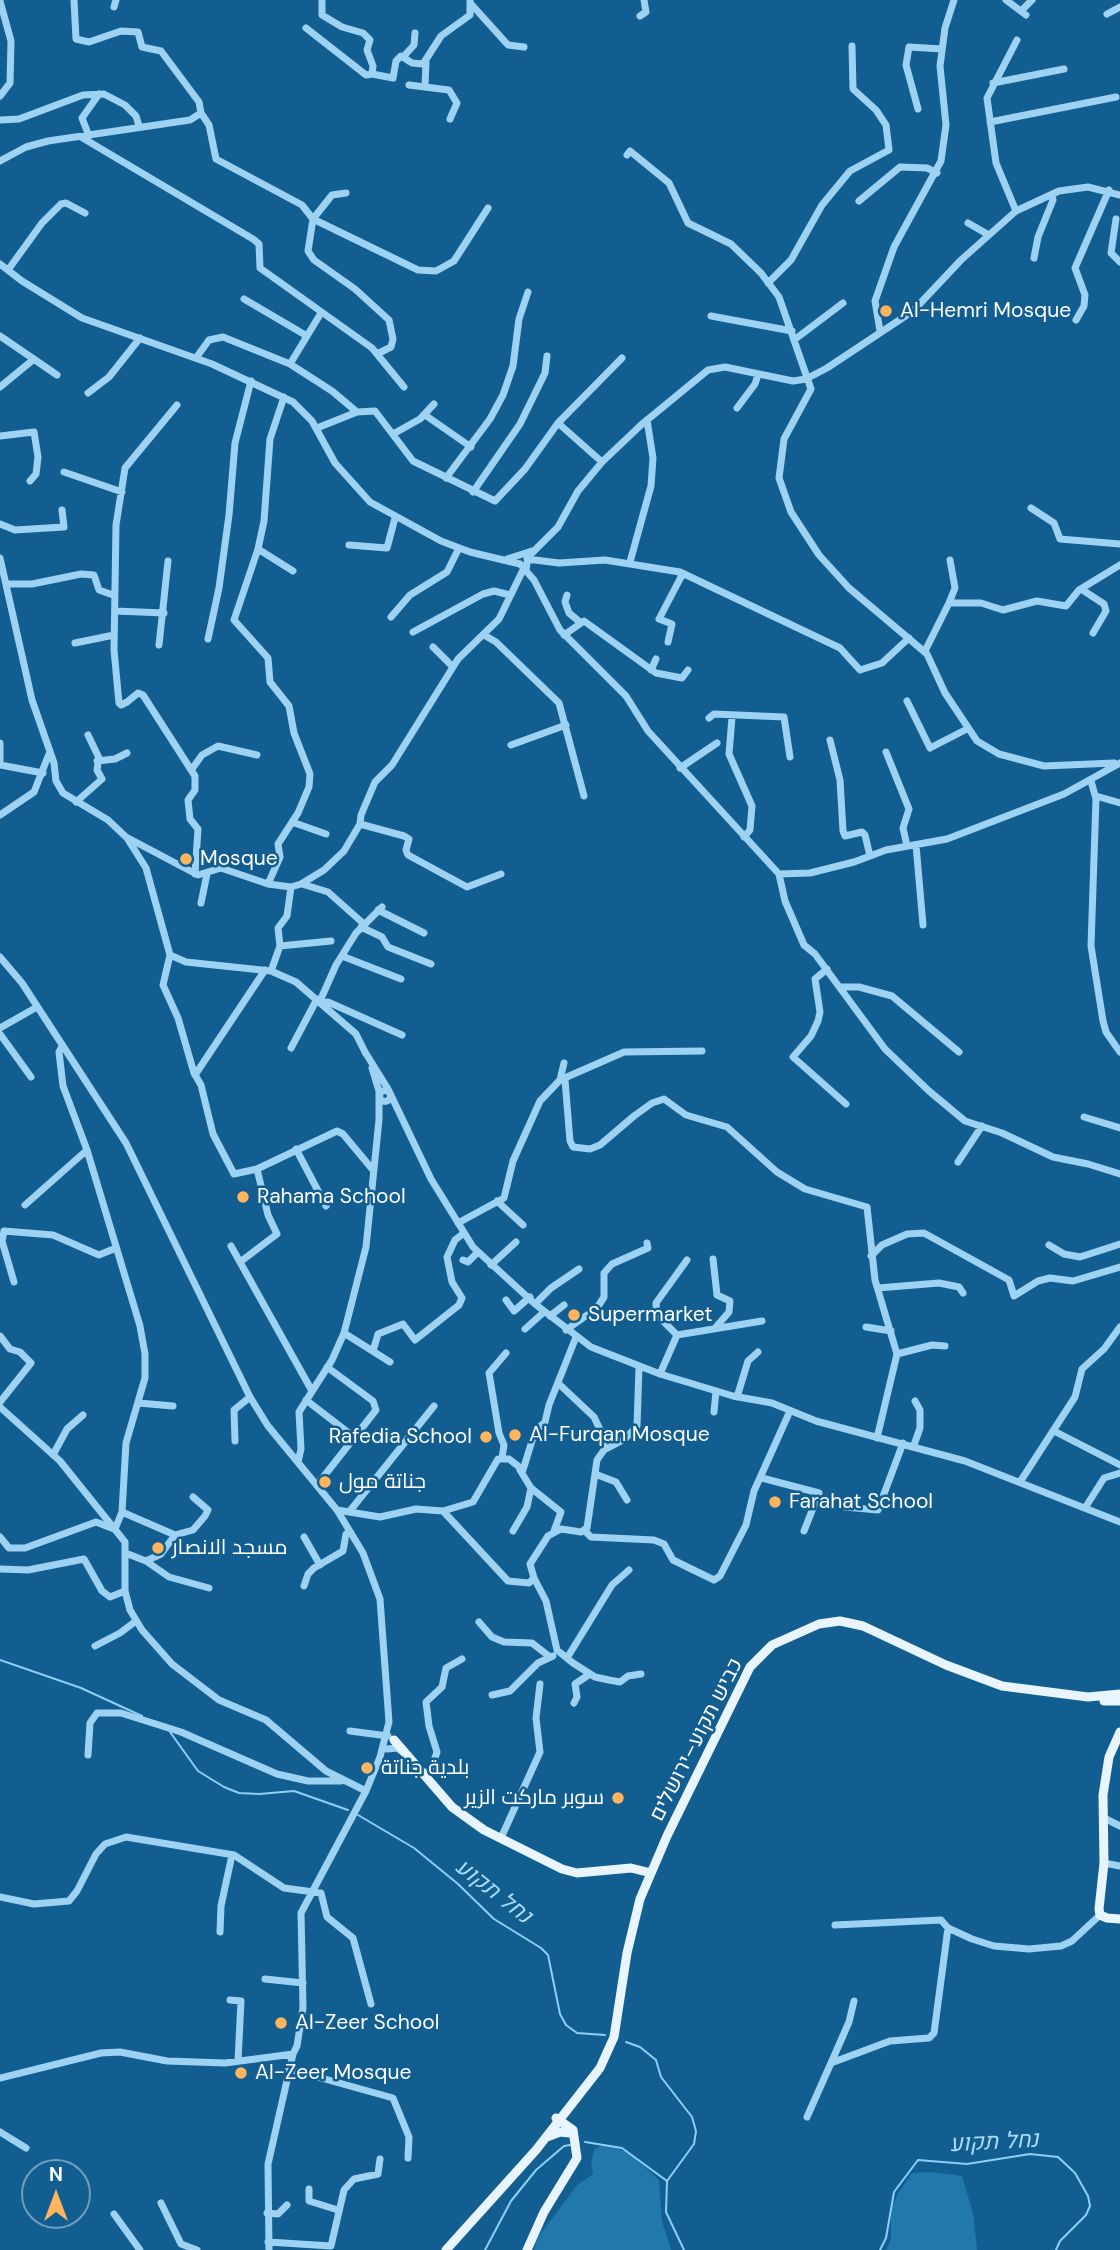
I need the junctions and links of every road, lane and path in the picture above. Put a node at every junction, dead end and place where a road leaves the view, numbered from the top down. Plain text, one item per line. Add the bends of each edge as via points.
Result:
1 (75, 0) edge
2 (322, 0) edge
3 (644, 0) edge
4 (954, 0) edge
5 (1006, 0) edge
6 (1032, 0) edge
7 (0, 1) edge
8 (471, 2) edge
9 (1120, 7) edge
10 (1107, 14) dead end
11 (640, 16) dead end
12 (306, 28) dead end
13 (415, 33) dead end
14 (1017, 40) dead end
15 (852, 46) dead end
16 (524, 47) dead end
17 (942, 48) junction
18 (404, 56) junction
19 (426, 61) junction
20 (1064, 69) dead end
21 (372, 74) junction
22 (993, 83) junction
23 (409, 85) dead end
24 (425, 86) junction
25 (99, 94) junction
26 (0, 96) edge
27 (1116, 97) dead end
28 (918, 109) dead end
29 (201, 113) junction
30 (450, 119) dead end
31 (0, 120) edge
32 (990, 122) junction
33 (139, 126) junction
34 (85, 136) junction
35 (627, 155) dead end
36 (0, 161) edge
37 (937, 173) junction
38 (1109, 190) junction
39 (346, 193) dead end
40 (1052, 195) junction
41 (1120, 195) edge
42 (859, 201) dead end
43 (488, 208) dead end
44 (1016, 211) junction
45 (85, 213) dead end
46 (1101, 213) junction
47 (313, 219) junction
48 (1118, 220) edge
49 (968, 223) dead end
50 (989, 235) junction
51 (1034, 258) dead end
52 (1120, 262) edge
53 (0, 264) edge
54 (8, 270) junction
55 (768, 283) junction
56 (528, 292) dead end
57 (244, 299) dead end
58 (843, 303) dead end
59 (321, 313) junction
60 (711, 316) dead end
61 (1076, 320) dead end
62 (880, 331) junction
63 (0, 335) edge
64 (793, 335) junction
65 (307, 336) junction
66 (140, 338) junction
67 (377, 354) junction
68 (547, 356) dead end
69 (196, 358) junction
70 (622, 358) dead end
71 (34, 359) junction
72 (290, 364) junction
73 (57, 375) dead end
74 (758, 376) junction
75 (806, 379) junction
76 (251, 381) junction
77 (0, 387) edge
78 (404, 387) dead end
79 (88, 393) dead end
80 (284, 397) junction
81 (434, 404) dead end
82 (177, 405) dead end
83 (737, 408) dead end
84 (357, 412) junction
85 (425, 415) junction
86 (647, 420) junction
87 (558, 423) junction
88 (317, 428) junction
89 (393, 434) junction
90 (0, 436) edge
91 (471, 447) junction
92 (602, 462) junction
93 (64, 472) dead end
94 (446, 478) junction
95 (30, 481) dead end
96 (122, 492) junction
97 (473, 492) junction
98 (1031, 508) dead end
99 (62, 510) dead end
100 (395, 518) junction
101 (0, 524) edge
102 (1120, 544) edge
103 (349, 545) dead end
104 (459, 548) junction
105 (258, 549) junction
106 (0, 558) edge
107 (950, 560) dead end
108 (167, 561) dead end
109 (522, 561) junction
110 (630, 562) junction
111 (1120, 565) edge
112 (293, 570) dead end
113 (680, 572) junction
114 (7, 584) junction
115 (1081, 589) junction
116 (113, 595) junction
117 (510, 595) junction
118 (567, 595) dead end
119 (949, 603) junction
120 (115, 611) junction
121 (164, 613) junction
122 (391, 617) dead end
123 (581, 623) junction
124 (413, 632) dead end
125 (1093, 633) dead end
126 (114, 635) junction
127 (484, 635) junction
128 (564, 635) junction
129 (909, 638) junction
130 (208, 639) dead end
131 (668, 642) dead end
132 (75, 643) dead end
133 (159, 645) dead end
134 (433, 647) dead end
135 (925, 651) junction
136 (656, 659) dead end
137 (453, 667) junction
138 (651, 670) junction
139 (688, 670) dead end
140 (907, 701) dead end
141 (732, 717) junction
142 (709, 718) dead end
143 (566, 725) junction
144 (967, 730) junction
145 (88, 735) dead end
146 (830, 740) dead end
147 (0, 743) edge
148 (718, 743) dead end
149 (511, 745) dead end
150 (886, 751) dead end
151 (127, 753) dead end
152 (49, 754) junction
153 (257, 755) dead end
154 (790, 757) dead end
155 (97, 761) junction
156 (1094, 763) junction
157 (1119, 763) edge
158 (680, 768) junction
159 (191, 769) junction
160 (43, 773) junction
161 (1093, 780) junction
162 (584, 796) dead end
163 (1096, 796) junction
164 (76, 802) junction
165 (1120, 803) edge
166 (0, 815) edge
167 (292, 822) junction
168 (360, 824) junction
169 (326, 834) dead end
170 (126, 837) junction
171 (744, 837) junction
172 (911, 846) junction
173 (870, 856) junction
174 (195, 874) junction
175 (207, 874) junction
176 (501, 874) dead end
177 (779, 874) junction
178 (268, 884) junction
179 (301, 884) junction
180 (291, 887) junction
181 (201, 903) dead end
182 (363, 925) junction
183 (923, 925) dead end
184 (424, 933) dead end
185 (331, 942) dead end
186 (280, 946) junction
187 (170, 955) junction
188 (342, 956) junction
189 (0, 957) edge
190 (430, 964) dead end
191 (827, 969) junction
192 (268, 970) junction
193 (401, 979) dead end
194 (840, 987) junction
195 (320, 1001) junction
196 (37, 1007) junction
197 (0, 1028) edge
198 (0, 1034) edge
199 (402, 1035) dead end
200 (62, 1046) junction
201 (290, 1048) dead end
202 (702, 1051) dead end
203 (365, 1052) junction
204 (958, 1052) dead end
205 (1120, 1052) edge
206 (564, 1063) dead end
207 (195, 1074) junction
208 (31, 1077) dead end
209 (562, 1080) junction
210 (379, 1096) junction
211 (389, 1102) junction
212 (846, 1104) dead end
213 (1084, 1117) dead end
214 (379, 1120) junction
215 (982, 1126) junction
216 (1120, 1128) edge
217 (296, 1149) junction
218 (88, 1150) junction
219 (958, 1162) dead end
220 (257, 1168) junction
221 (373, 1170) junction
222 (1120, 1174) edge
223 (497, 1201) junction
224 (25, 1205) dead end
225 (326, 1206) dead end
226 (457, 1223) junction
227 (523, 1225) dead end
228 (464, 1233) junction
229 (516, 1242) dead end
230 (647, 1243) dead end
231 (1120, 1244) edge
232 (1049, 1245) dead end
233 (232, 1246) dead end
234 (116, 1248) junction
235 (478, 1252) junction
236 (871, 1256) junction
237 (713, 1259) dead end
238 (463, 1260) dead end
239 (687, 1260) dead end
240 (240, 1262) junction
241 (491, 1265) junction
242 (1120, 1267) edge
243 (579, 1269) dead end
244 (14, 1282) dead end
245 (878, 1288) junction
246 (963, 1293) dead end
247 (530, 1297) junction
248 (506, 1300) dead end
249 (535, 1304) junction
250 (564, 1306) dead end
251 (547, 1314) junction
252 (762, 1321) dead end
253 (1120, 1327) edge
254 (715, 1328) junction
255 (866, 1328) dead end
256 (525, 1329) dead end
257 (566, 1330) junction
258 (891, 1331) junction
259 (344, 1333) junction
260 (677, 1335) junction
261 (0, 1336) edge
262 (576, 1337) junction
263 (945, 1346) dead end
264 (373, 1351) junction
265 (758, 1352) dead end
266 (506, 1353) dead end
267 (897, 1354) junction
268 (390, 1362) dead end
269 (327, 1367) junction
270 (639, 1367) junction
271 (660, 1374) junction
272 (559, 1384) junction
273 (312, 1391) junction
274 (716, 1391) junction
275 (250, 1397) junction
276 (737, 1397) junction
277 (306, 1400) junction
278 (915, 1401) dead end
279 (138, 1403) junction
280 (0, 1404) edge
281 (173, 1406) dead end
282 (433, 1406) dead end
283 (790, 1411) junction
284 (714, 1412) dead end
285 (83, 1415) dead end
286 (3, 1416) edge
287 (1054, 1431) junction
288 (354, 1437) junction
289 (877, 1438) junction
290 (235, 1441) dead end
291 (903, 1443) junction
292 (914, 1445) junction
293 (604, 1450) junction
294 (53, 1455) junction
295 (502, 1458) junction
296 (298, 1462) junction
297 (1120, 1465) edge
298 (520, 1470) junction
299 (1120, 1473) edge
300 (595, 1474) junction
301 (762, 1478) junction
302 (1020, 1482) junction
303 (317, 1485) junction
304 (531, 1488) junction
305 (193, 1497) dead end
306 (627, 1500) dead end
307 (845, 1507) dead end
308 (1085, 1508) junction
309 (337, 1510) junction
310 (443, 1511) junction
311 (122, 1512) junction
312 (352, 1513) junction
313 (1120, 1522) edge
314 (115, 1530) junction
315 (349, 1530) junction
316 (513, 1531) dead end
317 (554, 1531) junction
318 (585, 1531) junction
319 (804, 1531) dead end
320 (175, 1535) junction
321 (0, 1537) edge
322 (303, 1538) dead end
323 (128, 1554) junction
324 (146, 1561) junction
325 (320, 1565) junction
326 (0, 1569) edge
327 (629, 1570) dead end
328 (534, 1578) junction
329 (304, 1586) dead end
330 (209, 1588) dead end
331 (125, 1591) junction
332 (135, 1621) junction
333 (479, 1622) dead end
334 (95, 1646) dead end
335 (557, 1650) junction
336 (550, 1657) junction
337 (567, 1658) junction
338 (462, 1659) dead end
339 (590, 1674) junction
340 (642, 1674) dead end
341 (541, 1684) dead end
342 (1035, 1692) junction
343 (1120, 1694) edge
344 (492, 1696) dead end
345 (1120, 1701) edge
346 (574, 1703) dead end
347 (350, 1731) dead end
348 (1120, 1732) edge
349 (391, 1737) junction
350 (386, 1746) junction
351 (405, 1754) junction
352 (88, 1755) dead end
353 (424, 1775) junction
354 (343, 1781) junction
355 (366, 1791) junction
356 (1104, 1818) junction
357 (1120, 1826) edge
358 (501, 1839) junction
359 (232, 1854) junction
360 (1104, 1863) junction
361 (1120, 1866) edge
362 (651, 1873) junction
363 (313, 1891) junction
364 (0, 1897) edge
365 (1100, 1915) junction
366 (1120, 1919) edge
367 (835, 1925) dead end
368 (948, 1928) junction
369 (220, 1932) dead end
370 (265, 1979) dead end
371 (303, 1983) junction
372 (230, 2000) dead end
373 (854, 2001) dead end
374 (371, 2004) dead end
375 (293, 2054) junction
376 (239, 2061) junction
377 (831, 2063) junction
378 (289, 2069) junction
379 (0, 2078) edge
380 (807, 2117) dead end
381 (558, 2120) junction
382 (0, 2132) edge
383 (569, 2133) junction
384 (546, 2138) junction
385 (577, 2142) junction
386 (26, 2148) dead end
387 (408, 2158) dead end
388 (380, 2159) dead end
389 (309, 2189) dead end
390 (496, 2193) junction
391 (161, 2203) dead end
392 (287, 2205) dead end
393 (338, 2210) junction
394 (267, 2213) junction
395 (114, 2214) dead end
396 (268, 2246) edge
397 (179, 2247) edge
398 (140, 2250) edge
399 (197, 2250) edge
400 (446, 2250) edge
401 (527, 2250) edge

1 - 29 street via 76,39 89,42 121,31 138,32 142,47 161,51 199,102
2 - 21 street via 321,15 370,40 367,50
3 - 11 street via 646,12
4 - 17 street
5 - 6 street via 1023,13
7 - 26 street via 8,22 11,61 10,83
8 - 16 street via 508,45
8 - 19 street via 470,15 441,36
9 - 10 street
12 - 21 street via 366,75
13 - 18 street via 414,45
14 - 22 street
15 - 55 street via 853,89 886,125 889,150 850,171 822,205 792,260
17 - 28 street via 909,47 906,65
17 - 37 street via 946,125
18 - 19 street via 418,65
18 - 21 street via 398,58 393,78
19 - 24 street
20 - 22 street
22 - 32 street via 987,99
23 - 24 street
24 - 30 street via 444,88 455,95 457,103
25 - 31 street via 65,100 19,119
25 - 33 street via 125,105
25 - 34 street via 82,118
27 - 32 street
29 - 33 street via 191,120
29 - 47 street via 209,125 213,157 302,205
32 - 44 street via 996,163
33 - 34 street
34 - 36 street via 26,147
34 - 59 street via 253,239 259,244 260,268
35 - 55 street via 630,151 669,183 688,223 731,244
37 - 42 street via 900,167
37 - 62 street via 894,247 875,302
38 - 40 street via 1088,187
38 - 41 street
38 - 46 street
39 - 47 street via 332,195
40 - 44 street
40 - 51 street via 1054,201
43 - 47 street via 461,254 428,272
44 - 50 street
45 - 54 street via 66,202 61,204
46 - 48 street
46 - 61 street via 1075,268 1084,295
47 - 67 street via 307,243 314,260 355,289 393,330 391,347
48 - 52 street via 1111,253
49 - 50 street
50 - 62 street via 913,311
53 - 54 street
54 - 66 street via 67,311
55 - 64 street
56 - 91 street via 503,395
57 - 65 street
58 - 64 street
59 - 65 street
59 - 67 street
60 - 64 street
62 - 75 street
63 - 71 street
64 - 75 street
65 - 72 street
66 - 69 street
66 - 79 street via 109,377
67 - 78 street
68 - 97 street via 545,373 520,424
69 - 72 street via 215,337
69 - 76 street
70 - 87 street
71 - 73 street
71 - 77 street
72 - 84 street
74 - 75 street
74 - 83 street
74 - 86 street via 725,367 708,370
75 - 129 street via 811,389 784,439 779,478 783,494 819,555
76 - 80 street
76 - 130 street via 234,443 229,515
80 - 88 street via 302,409
80 - 105 street via 270,439
81 - 85 street
82 - 96 street via 125,468
84 - 88 street
84 - 89 street via 375,411
85 - 89 street
85 - 91 street
86 - 92 street
86 - 110 street via 652,486
87 - 92 street
87 - 97 street via 499,499
88 - 100 street via 335,463 358,491
89 - 94 street via 413,461
90 - 95 street via 34,432 38,457
91 - 94 street
92 - 109 street via 578,491 558,527
93 - 96 street
94 - 97 street
96 - 116 street
98 - 102 street via 1054,523 1060,539
99 - 101 street via 64,527 15,530
100 - 103 street via 387,548
100 - 104 street
104 - 109 street
104 - 122 street via 447,572 410,595
105 - 112 street
105 - 167 street via 234,620 268,658 270,682 289,706 310,774 309,787
106 - 114 street
107 - 119 street via 955,588
108 - 121 street
109 - 110 street
109 - 117 street via 522,572
109 - 128 street
110 - 113 street
111 - 115 street
113 - 129 street via 840,648 860,670 882,663
113 - 131 street via 659,619 672,624
114 - 116 street via 94,575 99,590
114 - 152 street via 32,700
115 - 119 street via 1066,607 1037,601 1003,610 981,603
115 - 125 street via 1107,611
116 - 120 street
117 - 124 street via 484,594
117 - 127 street via 499,619
118 - 123 street via 569,613
119 - 135 street
120 - 121 street
120 - 126 street
121 - 133 street
123 - 128 street
123 - 138 street
126 - 132 street
126 - 159 street via 118,703 143,695
127 - 137 street via 468,646
127 - 143 street via 559,703
128 - 158 street via 626,696
129 - 135 street
134 - 137 street
135 - 144 street
136 - 138 street
137 - 168 street via 392,765 375,782
138 - 139 street via 682,678
140 - 144 street via 930,747
141 - 142 street
141 - 154 street via 784,717
141 - 171 street via 729,754 752,806 750,830
143 - 149 street
143 - 162 street
144 - 156 street via 987,748 1025,762 1044,766
145 - 155 street
146 - 173 street via 840,780 843,831 845,836 862,832
147 - 160 street via 0,765
148 - 158 street
150 - 172 street via 909,809 903,828
151 - 155 street
152 - 160 street
152 - 164 street via 59,787
153 - 159 street via 218,746 202,755
155 - 164 street via 102,779
156 - 157 street
156 - 161 street
157 - 161 street
158 - 171 street
159 - 174 street via 197,786 188,800 190,819 198,829
160 - 166 street via 34,792
161 - 163 street
161 - 172 street via 1012,816
163 - 165 street
163 - 205 street via 1091,946 1106,1032
164 - 170 street via 108,820
167 - 169 street
167 - 178 street via 278,844 280,857
168 - 176 street via 404,836 409,839 408,855 467,887
168 - 179 street via 344,851
170 - 174 street
170 - 187 street via 146,868
171 - 177 street
172 - 173 street
172 - 183 street
173 - 177 street via 810,873
174 - 175 street
175 - 178 street via 221,868
175 - 181 street
177 - 191 street via 804,946
178 - 180 street
179 - 180 street
179 - 182 street via 328,892
180 - 186 street via 287,916 278,928
182 - 184 street via 380,909
182 - 188 street
182 - 190 street via 382,937 388,947
185 - 186 street
186 - 192 street
187 - 192 street via 186,962
187 - 207 street via 163,985
188 - 193 street
188 - 195 street
189 - 196 street
191 - 194 street
191 - 212 street via 815,979 818,1021 793,1057
192 - 195 street via 296,982
192 - 207 street
194 - 204 street via 892,996
194 - 215 street via 885,1049 965,1121
195 - 199 street
195 - 201 street
195 - 203 street via 356,1034
196 - 197 street
196 - 200 street
198 - 208 street
200 - 218 street via 62,1086
200 - 275 street via 144,1176
202 - 209 street via 624,1052
203 - 210 street
203 - 211 street
206 - 209 street
207 - 220 street via 212,1134 231,1171 243,1174
209 - 223 street via 541,1101 513,1161 504,1198
209 - 236 street via 573,1147 590,1149 600,1144 652,1103 664,1099 686,1115 727,1127 777,1172 805,1189 867,1207
210 - 211 street via 384,1091
210 - 214 street
211 - 214 street
211 - 226 street
213 - 216 street
214 - 221 street
215 - 219 street
215 - 222 street via 1053,1157
217 - 220 street
217 - 221 street via 337,1131
217 - 225 street
218 - 224 street
218 - 234 street
220 - 240 street via 277,1234
221 - 259 street via 366,1247
223 - 226 street
223 - 227 street
226 - 228 street
228 - 235 street
228 - 264 street via 455,1240 447,1258 452,1282 463,1298 459,1305 415,1340 403,1324 378,1334
229 - 241 street
230 - 257 street via 648,1248 612,1264 604,1273 604,1297 597,1308
231 - 232 street via 1080,1257
233 - 240 street
234 - 244 street via 99,1255 53,1235 4,1231 2,1241
234 - 279 street via 145,1354
235 - 238 street via 468,1262
235 - 241 street
236 - 242 street via 881,1245 907,1234 924,1233 1009,1280 1014,1296 1038,1281 1073,1281
236 - 245 street
237 - 254 street via 717,1295 730,1301 729,1312
239 - 260 street via 656,1303 657,1315
240 - 273 street
241 - 247 street
243 - 249 street
245 - 246 street via 939,1283 959,1287
245 - 258 street
247 - 248 street via 514,1311
247 - 249 street
249 - 251 street
250 - 251 street
251 - 256 street
251 - 257 street
252 - 254 street
253 - 287 street via 1082,1369 1075,1397
254 - 260 street
255 - 258 street
257 - 262 street
258 - 267 street
259 - 264 street
259 - 269 street
260 - 271 street
261 - 280 street via 30,1363
262 - 270 street
262 - 272 street
263 - 267 street
264 - 268 street
265 - 276 street via 748,1361
266 - 295 street via 489,1373 504,1445
267 - 289 street
269 - 273 street
269 - 288 street via 376,1405
270 - 271 street
270 - 293 street via 637,1426
271 - 274 street
272 - 293 street via 594,1417
272 - 298 street via 545,1422 535,1431 526,1466
273 - 277 street
274 - 276 street
274 - 284 street
275 - 290 street via 234,1410
275 - 296 street
276 - 283 street
277 - 288 street
277 - 296 street via 297,1421
278 - 292 street via 920,1428
279 - 281 street
279 - 311 street via 126,1443
280 - 286 street
282 - 312 street
283 - 289 street
283 - 301 street
285 - 294 street via 67,1429
286 - 294 street
287 - 297 street
287 - 302 street
288 - 303 street
289 - 291 street
291 - 292 street
291 - 307 street via 878,1510
292 - 302 street
293 - 300 street
294 - 314 street
295 - 298 street
295 - 310 street via 473,1502
296 - 303 street
298 - 304 street
299 - 308 street via 1104,1478
300 - 306 street via 616,1482
300 - 318 street
301 - 318 street via 746,1525 714,1580 673,1560 664,1544 654,1540 591,1537
301 - 319 street via 819,1493
302 - 308 street
303 - 309 street
304 - 316 street via 527,1507
304 - 317 street via 561,1512
305 - 320 street via 208,1510 193,1530
308 - 313 street
309 - 312 street
309 - 315 street
310 - 312 street via 416,1509 380,1517
310 - 328 street via 508,1581 521,1584
311 - 314 street
311 - 320 street
312 - 315 street via 346,1517
314 - 321 street via 96,1522 25,1548 9,1548
314 - 323 street
315 - 325 street via 343,1551
315 - 349 street via 380,1599
317 - 318 street
317 - 328 street via 532,1560
320 - 324 street via 161,1554
322 - 325 street
323 - 324 street
323 - 331 street
324 - 330 street via 169,1577
325 - 329 street via 308,1574
326 - 331 street via 28,1570 84,1559 102,1591 110,1597
327 - 337 street via 612,1585
328 - 335 street via 546,1601
331 - 332 street
332 - 334 street
332 - 354 street via 197,1686 266,1720
333 - 336 street via 492,1637 533,1643
335 - 336 street
335 - 337 street
336 - 344 street via 510,1691
337 - 339 street
338 - 353 street via 446,1668 442,1687 426,1702 437,1752
339 - 340 street via 621,1685 628,1676
339 - 346 street via 575,1684
341 - 358 street via 536,1718 540,1752
342 - 343 main road, כביש תקוע–ירושלים via 1088,1697
342 - 345 main road via 1043,1698
342 - 362 main road, כביש תקוע–ירושלים via 978,1679 863,1626 840,1621 798,1631 772,1644 750,1667
347 - 349 street
348 - 356 main road via 1105,1775
349 - 350 street
349 - 351 main road
350 - 351 street
350 - 355 street
351 - 353 main road
352 - 354 street via 90,1723 97,1713 121,1713 180,1732 277,1774 309,1781
353 - 358 main road via 452,1807
354 - 355 street
355 - 363 street
356 - 357 street
356 - 360 main road
358 - 362 main road via 576,1873 631,1868
359 - 363 street via 284,1888
359 - 364 street via 126,1837 105,1844 96,1854 69,1901 34,1904
359 - 369 street
360 - 361 street
360 - 365 main road
362 - 381 main road, כביש תקוע–ירושלים via 633,1925 619,2006 595,2065
363 - 371 street via 302,1913
363 - 374 street via 321,1893 327,1917 353,1938
365 - 366 main road
365 - 368 street via 1082,1936 1061,1946 993,1946
367 - 368 street via 941,1920
368 - 377 street via 934,2033 929,2038 890,2040
370 - 371 street
371 - 375 street
372 - 376 street via 241,2001
373 - 377 street
375 - 376 street
375 - 378 street
376 - 379 street via 167,2061 101,2053
377 - 380 street
378 - 387 street via 393,2098 410,2137
378 - 394 street via 268,2164
381 - 383 main road
381 - 384 main road, כביש תקוע–ירושלים
381 - 385 main road via 573,2130
381 - 390 main road, כביש תקוע–ירושלים
382 - 386 street
383 - 384 main road
383 - 385 main road
384 - 390 main road, כביש תקוע–ירושלים
385 - 401 main road via 575,2165 544,2212
388 - 393 street via 378,2174 355,2179 344,2190
389 - 393 street via 309,2201
390 - 400 main road, כביש תקוע–ירושלים
391 - 397 street
392 - 394 street via 278,2214
393 - 396 street via 331,2246
394 - 396 street
395 - 398 street
397 - 399 street

